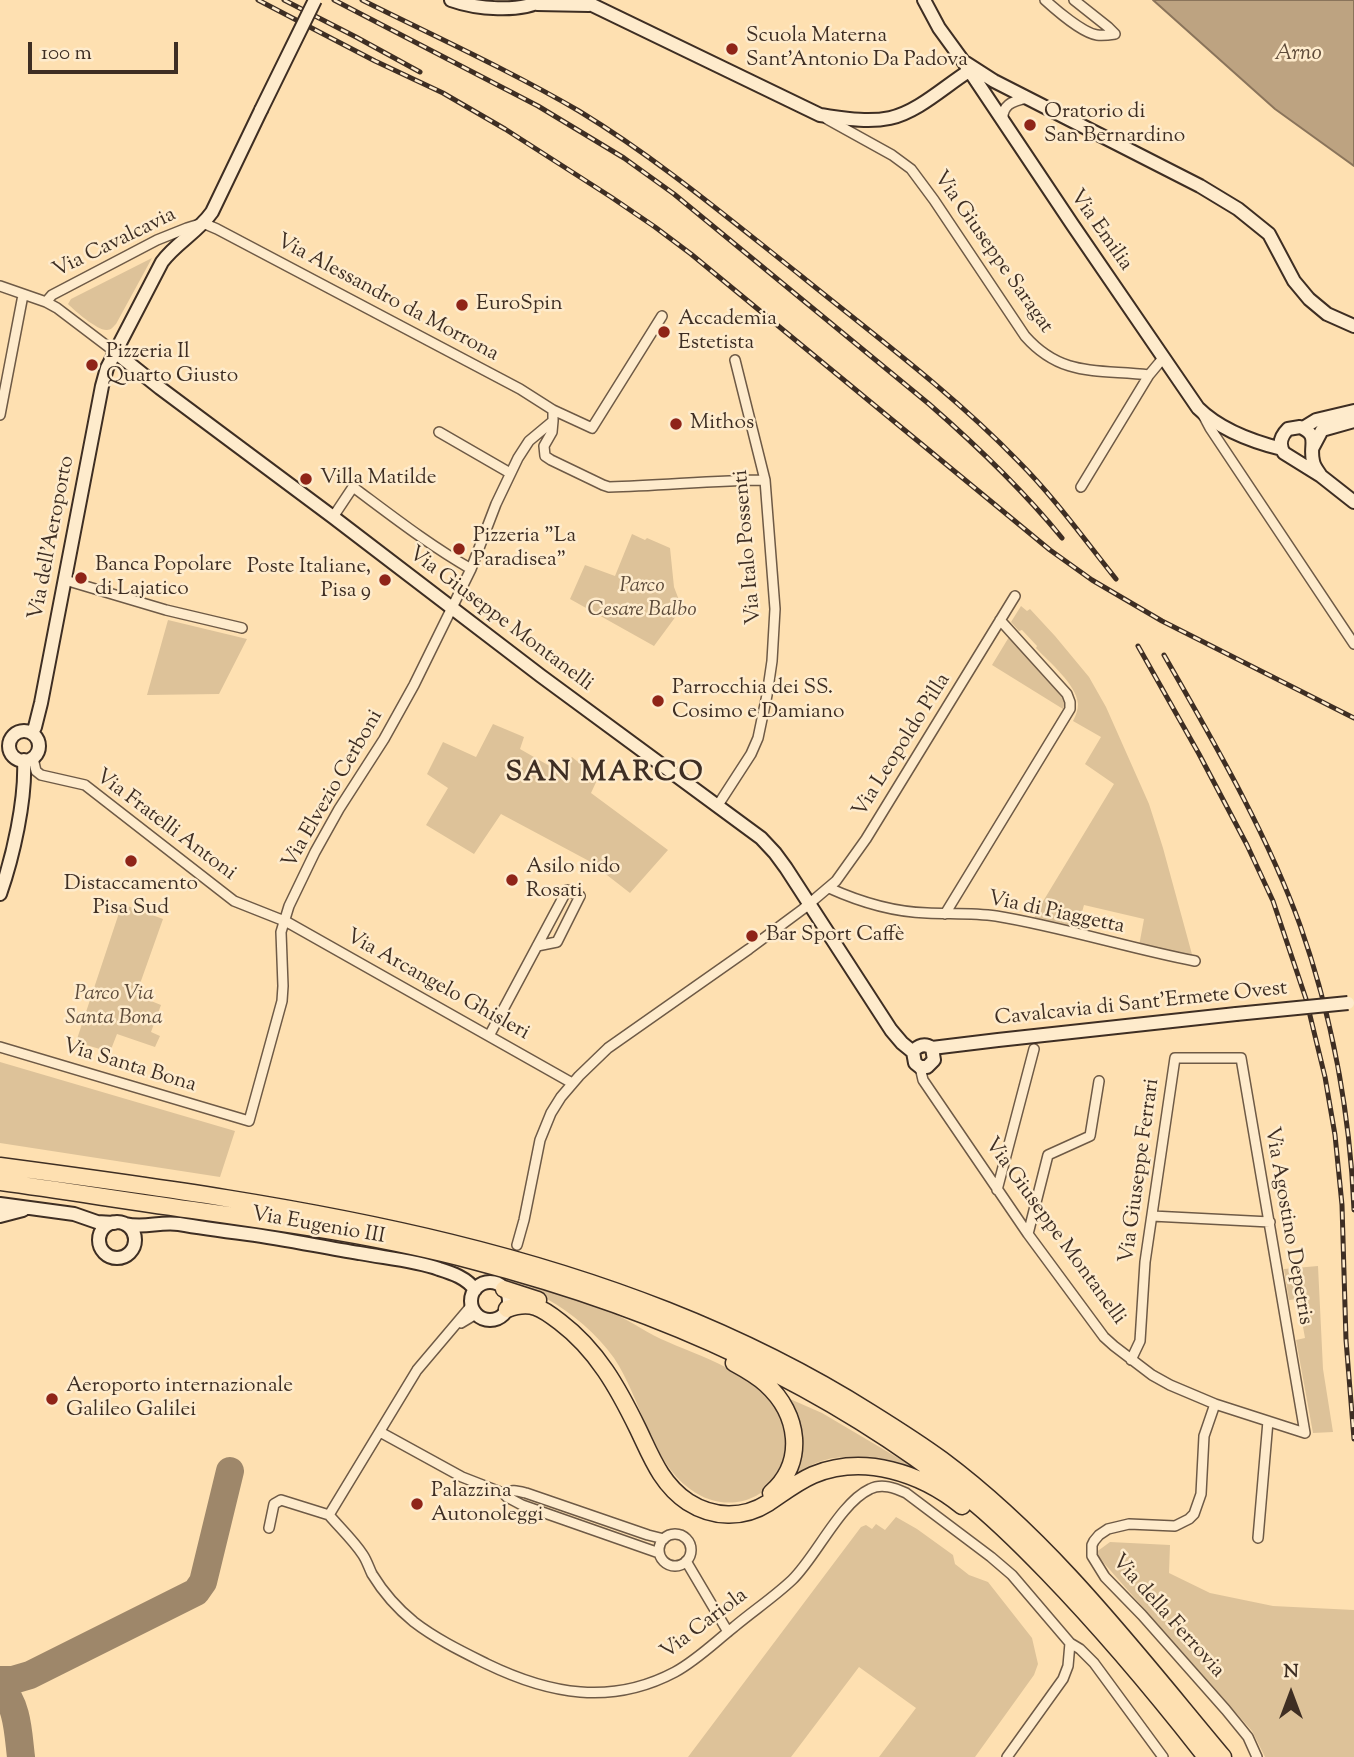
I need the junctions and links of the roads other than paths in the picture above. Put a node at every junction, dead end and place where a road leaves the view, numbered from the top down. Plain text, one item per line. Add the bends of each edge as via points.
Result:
1 (315, 0) edge
2 (452, 0) edge
3 (923, 0) edge
4 (1045, 0) edge
5 (1074, 0) edge
6 (540, 2) edge
7 (593, 3) edge
8 (966, 66) junction
9 (1027, 98) junction
10 (820, 115) junction
11 (1004, 123) junction
12 (203, 223) junction
13 (0, 286) edge
14 (23, 295) junction
15 (46, 302) junction
16 (662, 316) dead end
17 (1354, 326) edge
18 (115, 352) junction
19 (1164, 357) junction
20 (735, 360) dead end
21 (1149, 375) junction
22 (553, 410) junction
23 (1202, 411) junction
24 (1354, 411) edge
25 (0, 415) edge
26 (553, 421) junction
27 (1354, 421) edge
28 (1303, 428) junction
29 (439, 432) dead end
30 (1242, 435) junction
31 (1312, 448) junction
32 (1282, 449) junction
33 (1225, 451) junction
34 (1295, 459) junction
35 (510, 473) junction
36 (1321, 476) junction
37 (765, 480) junction
38 (1081, 487) dead end
39 (1354, 502) edge
40 (332, 517) junction
41 (471, 569) junction
42 (65, 580) junction
43 (1015, 597) dead end
44 (452, 608) junction
45 (1000, 620) junction
46 (243, 628) dead end
47 (1354, 645) edge
48 (32, 733) junction
49 (6, 737) edge
50 (29, 759) junction
51 (718, 805) junction
52 (829, 888) junction
53 (0, 894) edge
54 (810, 904) junction
55 (945, 914) junction
56 (284, 920) junction
57 (537, 946) junction
58 (1195, 961) dead end
59 (1351, 1003) edge
60 (489, 1036) junction
61 (0, 1047) edge
62 (932, 1048) junction
63 (1034, 1049) dead end
64 (913, 1052) junction
65 (1206, 1058) joint
66 (920, 1067) junction
67 (1099, 1081) dead end
68 (572, 1083) junction
69 (249, 1121) joint
70 (0, 1157) edge
71 (0, 1166) edge
72 (95, 1178) junction
73 (0, 1182) edge
74 (997, 1191) junction
75 (0, 1204) edge
76 (31, 1208) junction
77 (62, 1212) junction
78 (0, 1216) edge
79 (1152, 1216) junction
80 (1270, 1222) junction
81 (120, 1224) junction
82 (191, 1227) junction
83 (1028, 1234) junction
84 (100, 1241) junction
85 (135, 1244) junction
86 (517, 1245) dead end
87 (438, 1268) junction
88 (563, 1280) junction
89 (497, 1286) junction
90 (475, 1290) junction
91 (507, 1308) junction
92 (474, 1309) junction
93 (659, 1320) junction
94 (1131, 1360) junction
95 (1215, 1404) junction
96 (1269, 1422) junction
97 (380, 1432) junction
98 (1305, 1433) joint
99 (503, 1493) junction
100 (329, 1515) junction
101 (269, 1528) dead end
102 (1258, 1538) dead end
103 (664, 1539) junction
104 (1017, 1541) junction
105 (659, 1553) junction
106 (686, 1561) junction
107 (727, 1632) junction
108 (1070, 1643) junction
109 (1216, 1755) edge
110 (1007, 1757) edge
111 (1163, 1757) edge
112 (1257, 1757) edge

1 - 12 street, Via dell'Aeroporto, bridge
2 - 6 street via 488,8
3 - 8 street, Via Emilia
4 - 5 street via 1097,36 1115,34
6 - 7 street
7 - 10 street
8 - 9 street
8 - 10 street via 934,95 895,116 866,120
8 - 11 street, Via Emilia
9 - 11 street via 1007,104
9 - 17 street via 1238,209 1269,234 1309,299 1327,314
10 - 21 street, Via Giuseppe Saragat via 911,169 1039,351 1074,368
11 - 19 street, Via Emilia
12 - 15 street, Via Cavalcavia via 157,240
12 - 18 street, Via dell'Aeroporto via 162,262
12 - 22 street, Via Alessandro da Morrona
13 - 14 street, Via Giuseppe Montanelli
14 - 15 street, Via Giuseppe Montanelli
14 - 25 street
15 - 18 street, Via Giuseppe Montanelli
16 - 22 street, Via Alessandro da Morrona via 592,428
18 - 40 street, Via Giuseppe Montanelli
18 - 42 street, Via dell'Aeroporto via 102,386
19 - 21 street
19 - 23 street, Via Emilia
20 - 37 street, Via Italo Possenti
21 - 38 street
22 - 26 street
23 - 30 street, Via Emilia
23 - 33 street, Via Emilia
24 - 28 street
26 - 35 street, Via Elvezio Cerboni via 529,441
26 - 37 street via 545,456 609,487
27 - 31 street via 1322,430
28 - 31 street via 1312,437
28 - 32 street via 1284,433
29 - 35 street
30 - 32 street, Via Emilia
30 - 33 street via 1230,437
31 - 34 street via 1306,457
31 - 36 street
32 - 34 street
33 - 47 street, Via Emilia
34 - 36 street
35 - 41 street, Via Elvezio Cerboni
36 - 39 street
37 - 51 street, Via Italo Possenti via 775,609 772,661 755,745
40 - 41 street via 353,487
40 - 44 street, Via Giuseppe Montanelli
41 - 44 street, Via Elvezio Cerboni
42 - 46 street
42 - 48 street, Via dell'Aeroporto
43 - 45 street, Via Leopoldo Pilla
44 - 51 street, Via Giuseppe Montanelli
44 - 56 street, Via Elvezio Cerboni via 384,739 315,852
45 - 52 street, Via Leopoldo Pilla via 866,839
45 - 55 street via 1067,694 1070,709
48 - 49 street
48 - 50 street via 39,744
49 - 50 street via 12,754
50 - 53 street
50 - 56 street, Via Fratelli Antoni via 41,775 85,785 234,901
51 - 54 street, Via Giuseppe Montanelli via 769,845
52 - 54 street, Via Leopoldo Pilla
52 - 55 street, Via di Piaggetta via 900,910
54 - 64 street, Via Giuseppe Montanelli via 891,1030
54 - 68 street, Via Leopoldo Pilla via 608,1048
55 - 58 street, Via di Piaggetta via 1024,921
56 - 60 street, Via Arcangelo Ghisleri
56 - 69 street, Via Elvezio Cerboni via 282,1001
57 - 57 street via 567,890 580,896 557,942
57 - 60 street
59 - 62 street, Cavalcavia di Sant'Ermete Ovest, bridge
60 - 68 street, Via Arcangelo Ghisleri
61 - 69 street, Via Santa Bona
62 - 64 street via 921,1045
62 - 66 street via 932,1063
63 - 74 street
64 - 66 street
65 - 79 street, Via Giuseppe Ferrari via 1175,1058
65 - 80 street, Via Agostino Depetris via 1241,1058
66 - 74 street, Via Giuseppe Montanelli via 923,1080
67 - 83 street via 1090,1136 1048,1155
68 - 86 street, Via Leopoldo Pilla via 555,1106 540,1140
70 - 72 highway
71 - 72 highway
72 - 88 highway via 399,1230 506,1256
73 - 88 highway via 368,1237
74 - 83 street, Via Giuseppe Montanelli
75 - 76 street, Via Eugenio III
76 - 77 street, Via Eugenio III
76 - 78 street
77 - 81 street, Via Eugenio III
77 - 84 street, Via Eugenio III via 88,1227
79 - 80 street
79 - 94 street, Via Giuseppe Ferrari via 1140,1341
80 - 98 street, Via Agostino Depetris
81 - 82 street, Via Eugenio III
81 - 84 street via 104,1229
81 - 85 street via 134,1233
82 - 85 street, Via Eugenio III via 156,1230
82 - 87 street, Via Eugenio III
83 - 94 street, Via Giuseppe Montanelli via 1104,1337
84 - 85 street via 104,1252 115,1258 129,1254
87 - 89 street, Via Eugenio III via 461,1271
87 - 90 street, Via Eugenio III via 467,1281
88 - 93 highway
88 - 109 highway via 632,1296 743,1342 844,1396 941,1459 1016,1522 1063,1570 1115,1627
89 - 90 street via 483,1284
89 - 91 street via 509,1298
89 - 93 highway via 547,1305 590,1339 620,1380 657,1458 685,1493 702,1503 730,1509 763,1499 790,1470 795,1450 788,1415 773,1391 750,1371
90 - 92 street
91 - 92 street via 493,1320 485,1320
91 - 104 highway via 536,1306 586,1344 621,1395 661,1475 685,1500 703,1510 747,1513 813,1475 862,1465 894,1470 926,1483
92 - 97 street via 417,1370
93 - 104 highway via 775,1372 880,1433 969,1498
94 - 95 street, Via Giuseppe Montanelli via 1159,1380
95 - 96 street, Via Giuseppe Montanelli
95 - 112 street, Via della Ferrovia via 1204,1436 1201,1494 1194,1514 1175,1526 1129,1524 1108,1529 1091,1550 1105,1577 1226,1710
96 - 98 street, Via Giuseppe Montanelli
96 - 102 street
97 - 99 street via 462,1477
97 - 100 street
99 - 103 street via 520,1491
99 - 105 street via 522,1505
100 - 101 street via 281,1500 274,1504
100 - 107 street, Via Cariola via 362,1553 381,1587 414,1621 478,1659 544,1687 594,1692 640,1685 677,1671
103 - 105 street
103 - 106 street via 676,1535 685,1539 690,1545
104 - 109 highway
105 - 106 street via 670,1565
106 - 107 street
107 - 108 street, Via Cariola via 793,1580 857,1498 882,1486 906,1493 991,1557
108 - 110 street via 1063,1679
108 - 111 street via 1094,1663

